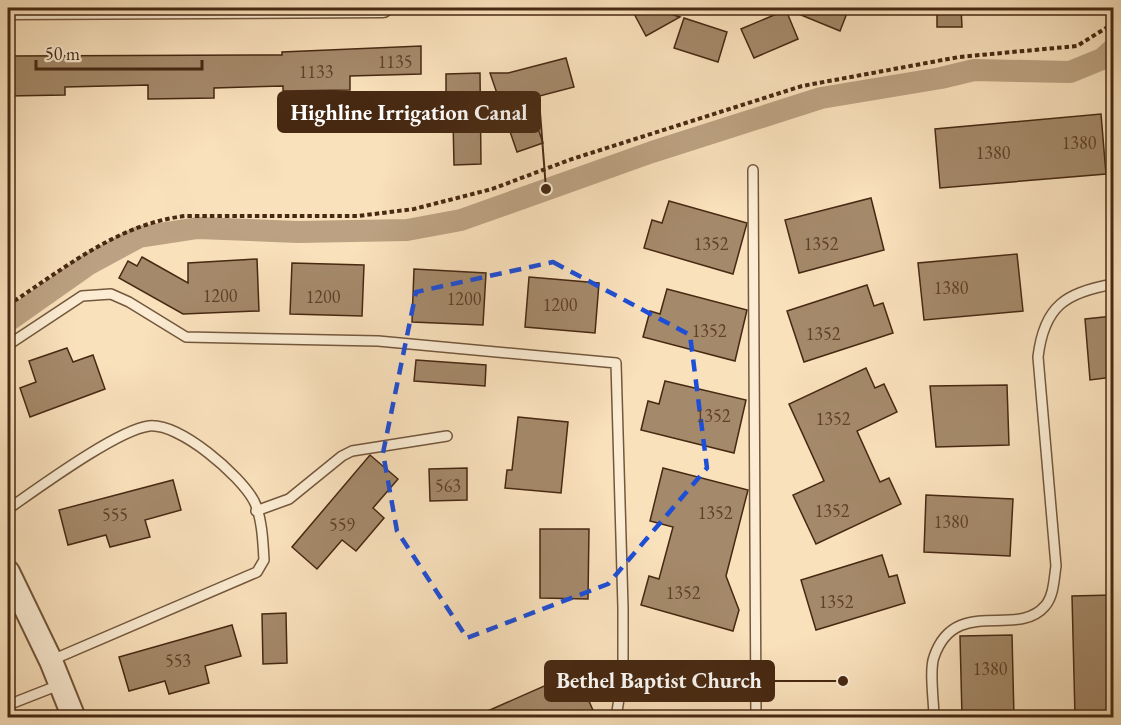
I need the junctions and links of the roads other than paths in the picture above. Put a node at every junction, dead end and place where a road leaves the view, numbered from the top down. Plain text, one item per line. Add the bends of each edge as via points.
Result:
1 (382, 8) edge
2 (8, 10) edge
3 (753, 171) dead end
4 (1113, 284) edge
5 (8, 345) edge
6 (447, 436) dead end
7 (8, 509) edge
8 (256, 511) junction
9 (8, 572) edge
10 (51, 661) junction
11 (61, 684) junction
12 (8, 705) edge
13 (74, 717) edge
14 (616, 717) edge
15 (756, 717) edge
16 (934, 717) edge

1 - 2 street
3 - 15 lane
4 - 16 lane via 1086,289 1062,300 1040,338 1038,357 1056,566 1053,589 1045,606 1028,616 964,623 949,632 933,658
5 - 14 lane via 82,296 111,294 186,337 378,341 616,363 623,608 623,673
6 - 8 lane via 352,451 289,499
7 - 8 lane via 133,430 151,426 171,430 222,464 254,502
8 - 10 lane via 264,560 257,572
9 - 10 street
10 - 11 street
11 - 12 lane
11 - 13 street

